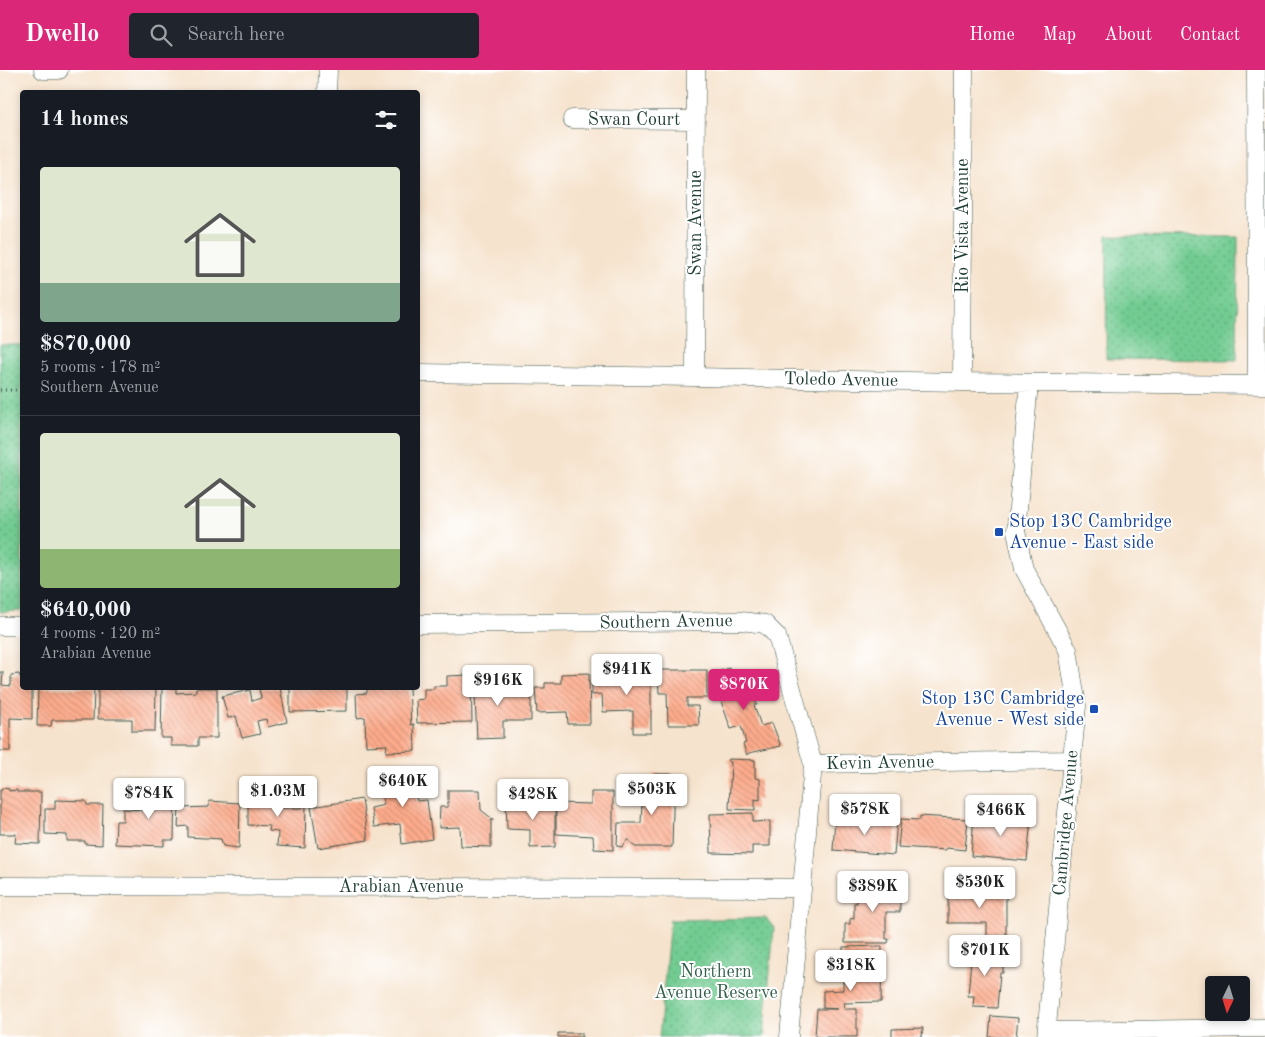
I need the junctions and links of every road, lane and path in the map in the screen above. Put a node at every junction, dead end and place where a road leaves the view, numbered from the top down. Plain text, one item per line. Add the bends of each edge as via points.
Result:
1 (43, 70) edge
2 (59, 70) edge
3 (328, 70) edge
4 (696, 70) edge
5 (964, 70) edge
6 (1256, 70) edge
7 (327, 90) edge
8 (572, 119) dead end
9 (696, 120) junction
10 (420, 373) edge
11 (695, 377) junction
12 (962, 382) junction
13 (1029, 383) junction
14 (1261, 385) edge
15 (0, 390) edge
16 (20, 390) edge
17 (420, 624) edge
18 (0, 626) edge
19 (20, 626) edge
20 (1072, 760) junction
21 (813, 764) junction
22 (0, 886) edge
23 (802, 888) junction
24 (1265, 1028) edge
25 (1046, 1034) edge
26 (789, 1037) edge

1 - 2 street
3 - 7 street
4 - 9 street, Swan Avenue
5 - 12 street, Rio Vista Avenue
6 - 14 street
8 - 9 street, Swan Court
9 - 11 street, Swan Avenue
10 - 11 street, Toledo Avenue
11 - 12 street, Toledo Avenue
12 - 13 street, Toledo Avenue
13 - 14 street, Toledo Avenue
13 - 20 street, Cambridge Avenue via 1016,532 1024,569 1068,650 1077,706
15 - 16 path
17 - 21 street, Southern Avenue via 731,621 765,624 777,636
18 - 19 street
20 - 21 street, Kevin Avenue
20 - 25 street, Cambridge Avenue
21 - 23 street, Kevin Avenue
22 - 23 street, Arabian Avenue
23 - 26 street, Kevin Avenue
24 - 25 street

